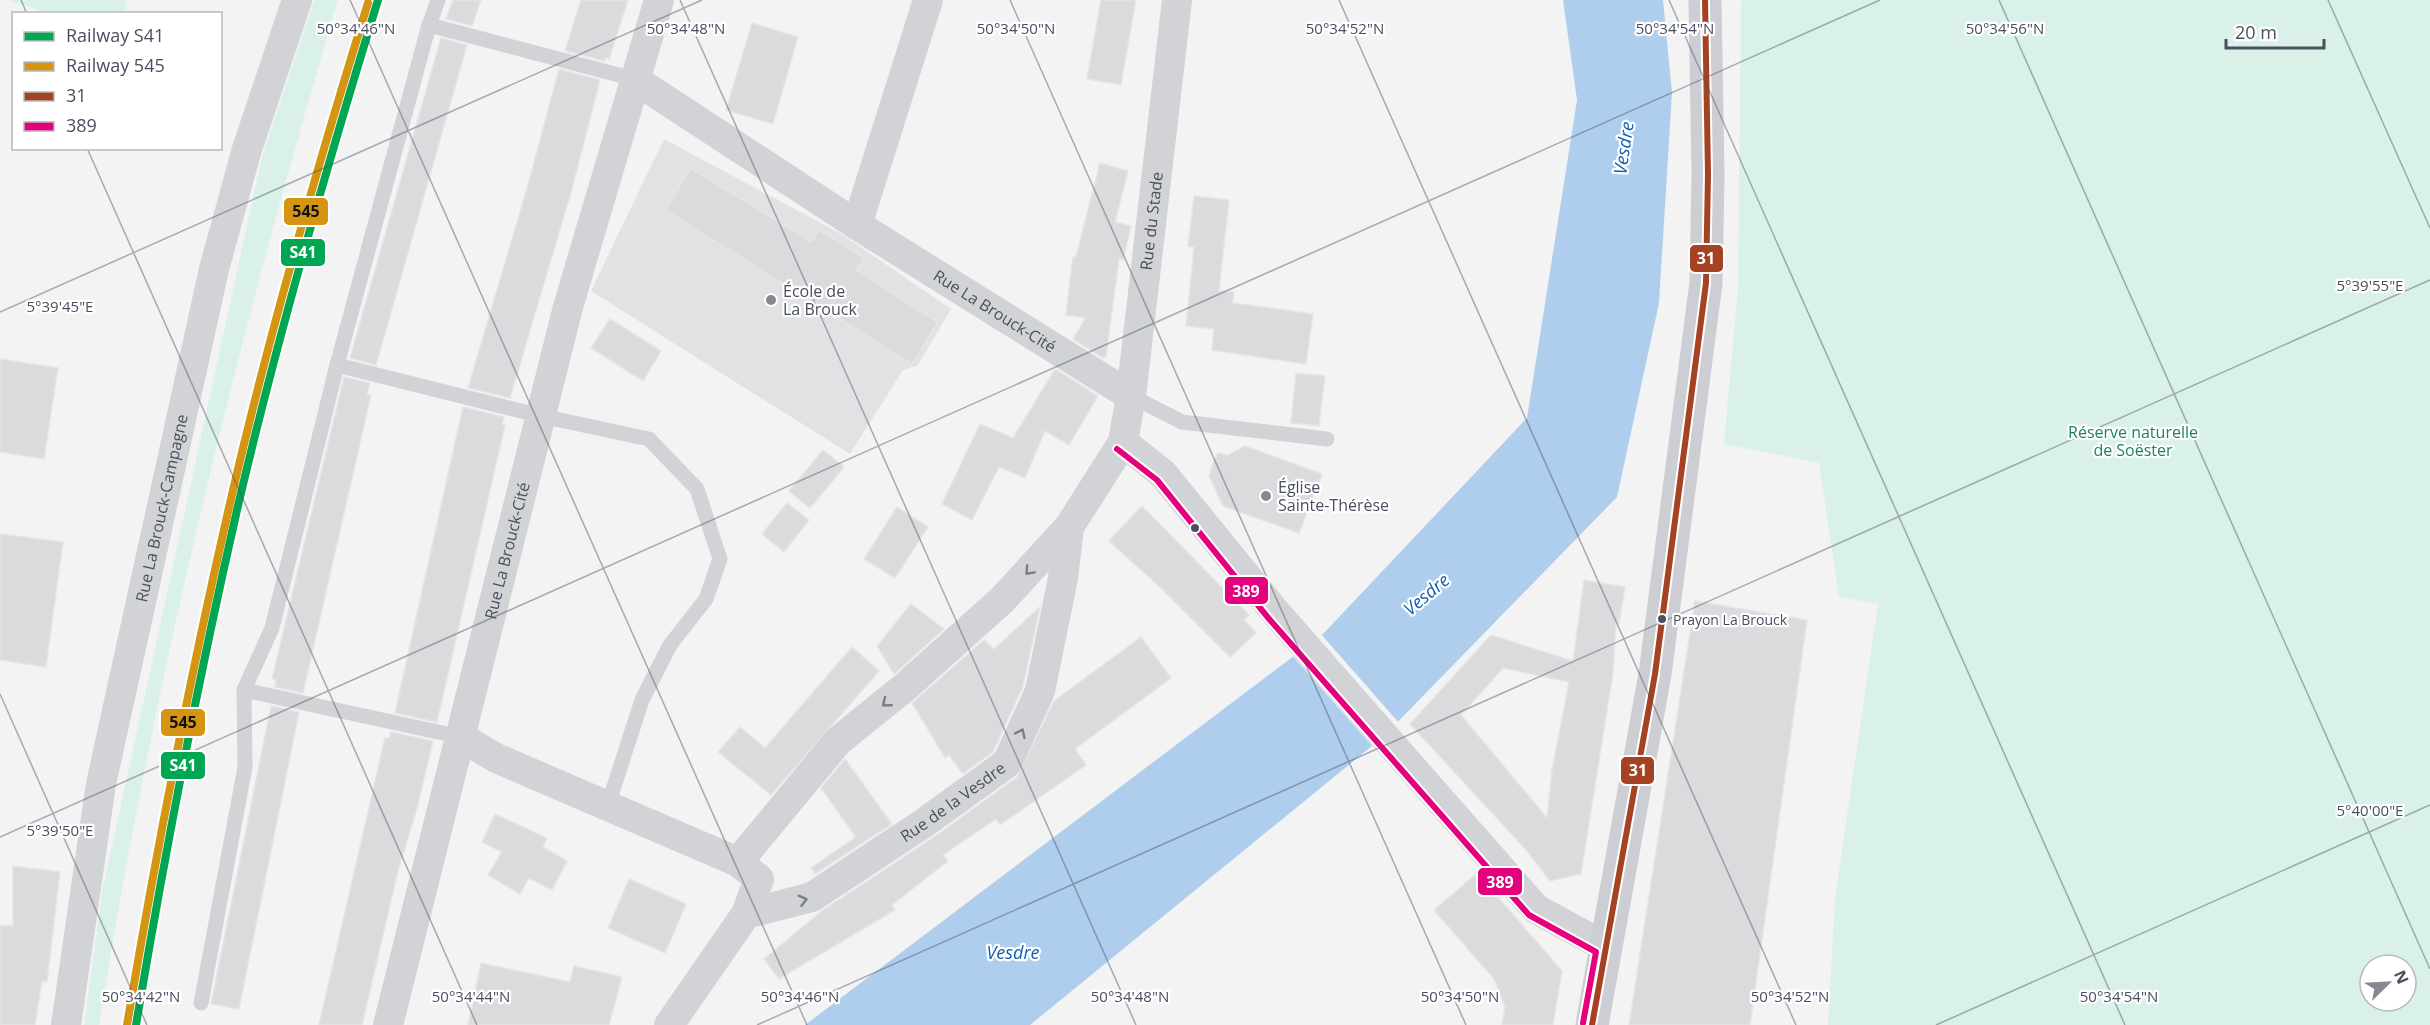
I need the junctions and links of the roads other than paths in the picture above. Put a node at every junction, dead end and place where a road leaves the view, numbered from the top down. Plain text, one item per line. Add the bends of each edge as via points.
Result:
1 (297, 0) edge
2 (438, 0) edge
3 (659, 0) edge
4 (928, 0) edge
5 (1177, 0) edge
6 (1705, 0) edge
7 (429, 25) junction
8 (634, 79) junction
9 (857, 225) junction
10 (337, 365) junction
11 (1131, 396) junction
12 (541, 416) junction
13 (1327, 439) dead end
14 (1123, 442) junction
15 (1069, 528) junction
16 (244, 690) junction
17 (461, 737) junction
18 (608, 805) junction
19 (738, 862) junction
20 (746, 914) junction
21 (1606, 947) junction
22 (201, 1003) dead end
23 (66, 1025) edge
24 (388, 1025) edge
25 (669, 1025) edge
26 (1592, 1025) edge

1 - 23 street, Rue La Brouck-Campagne via 247,149 214,269 101,784
2 - 7 lane
3 - 8 street, Rue La Brouck-Cité
4 - 9 street
5 - 11 street, Rue du Stade
6 - 21 main road via 1706,272 1655,674
7 - 8 lane
7 - 10 lane
8 - 9 street, Rue La Brouck-Cité
8 - 12 street, Rue La Brouck-Cité
9 - 11 street, Rue La Brouck-Cité
10 - 12 lane
10 - 16 lane via 272,628
11 - 13 lane via 1182,422
11 - 14 street, Rue du Stade
12 - 17 street, Rue La Brouck-Cité
12 - 18 lane via 649,439 697,489 720,559 706,599 670,645 642,700
14 - 15 street, Rue de la Vesdre
14 - 21 street via 1163,474 1277,614 1536,909
15 -> 19 street, Rue de la Vesdre via 1002,600 838,741
20 -> 15 street, Rue de la Vesdre via 812,897 1007,763 1040,691
16 - 17 lane
16 - 22 lane via 245,767
17 - 18 street via 496,758
17 - 24 street, Rue La Brouck-Cité
18 - 19 street
19 - 20 street via 759,879
20 - 25 street
21 - 26 main road

